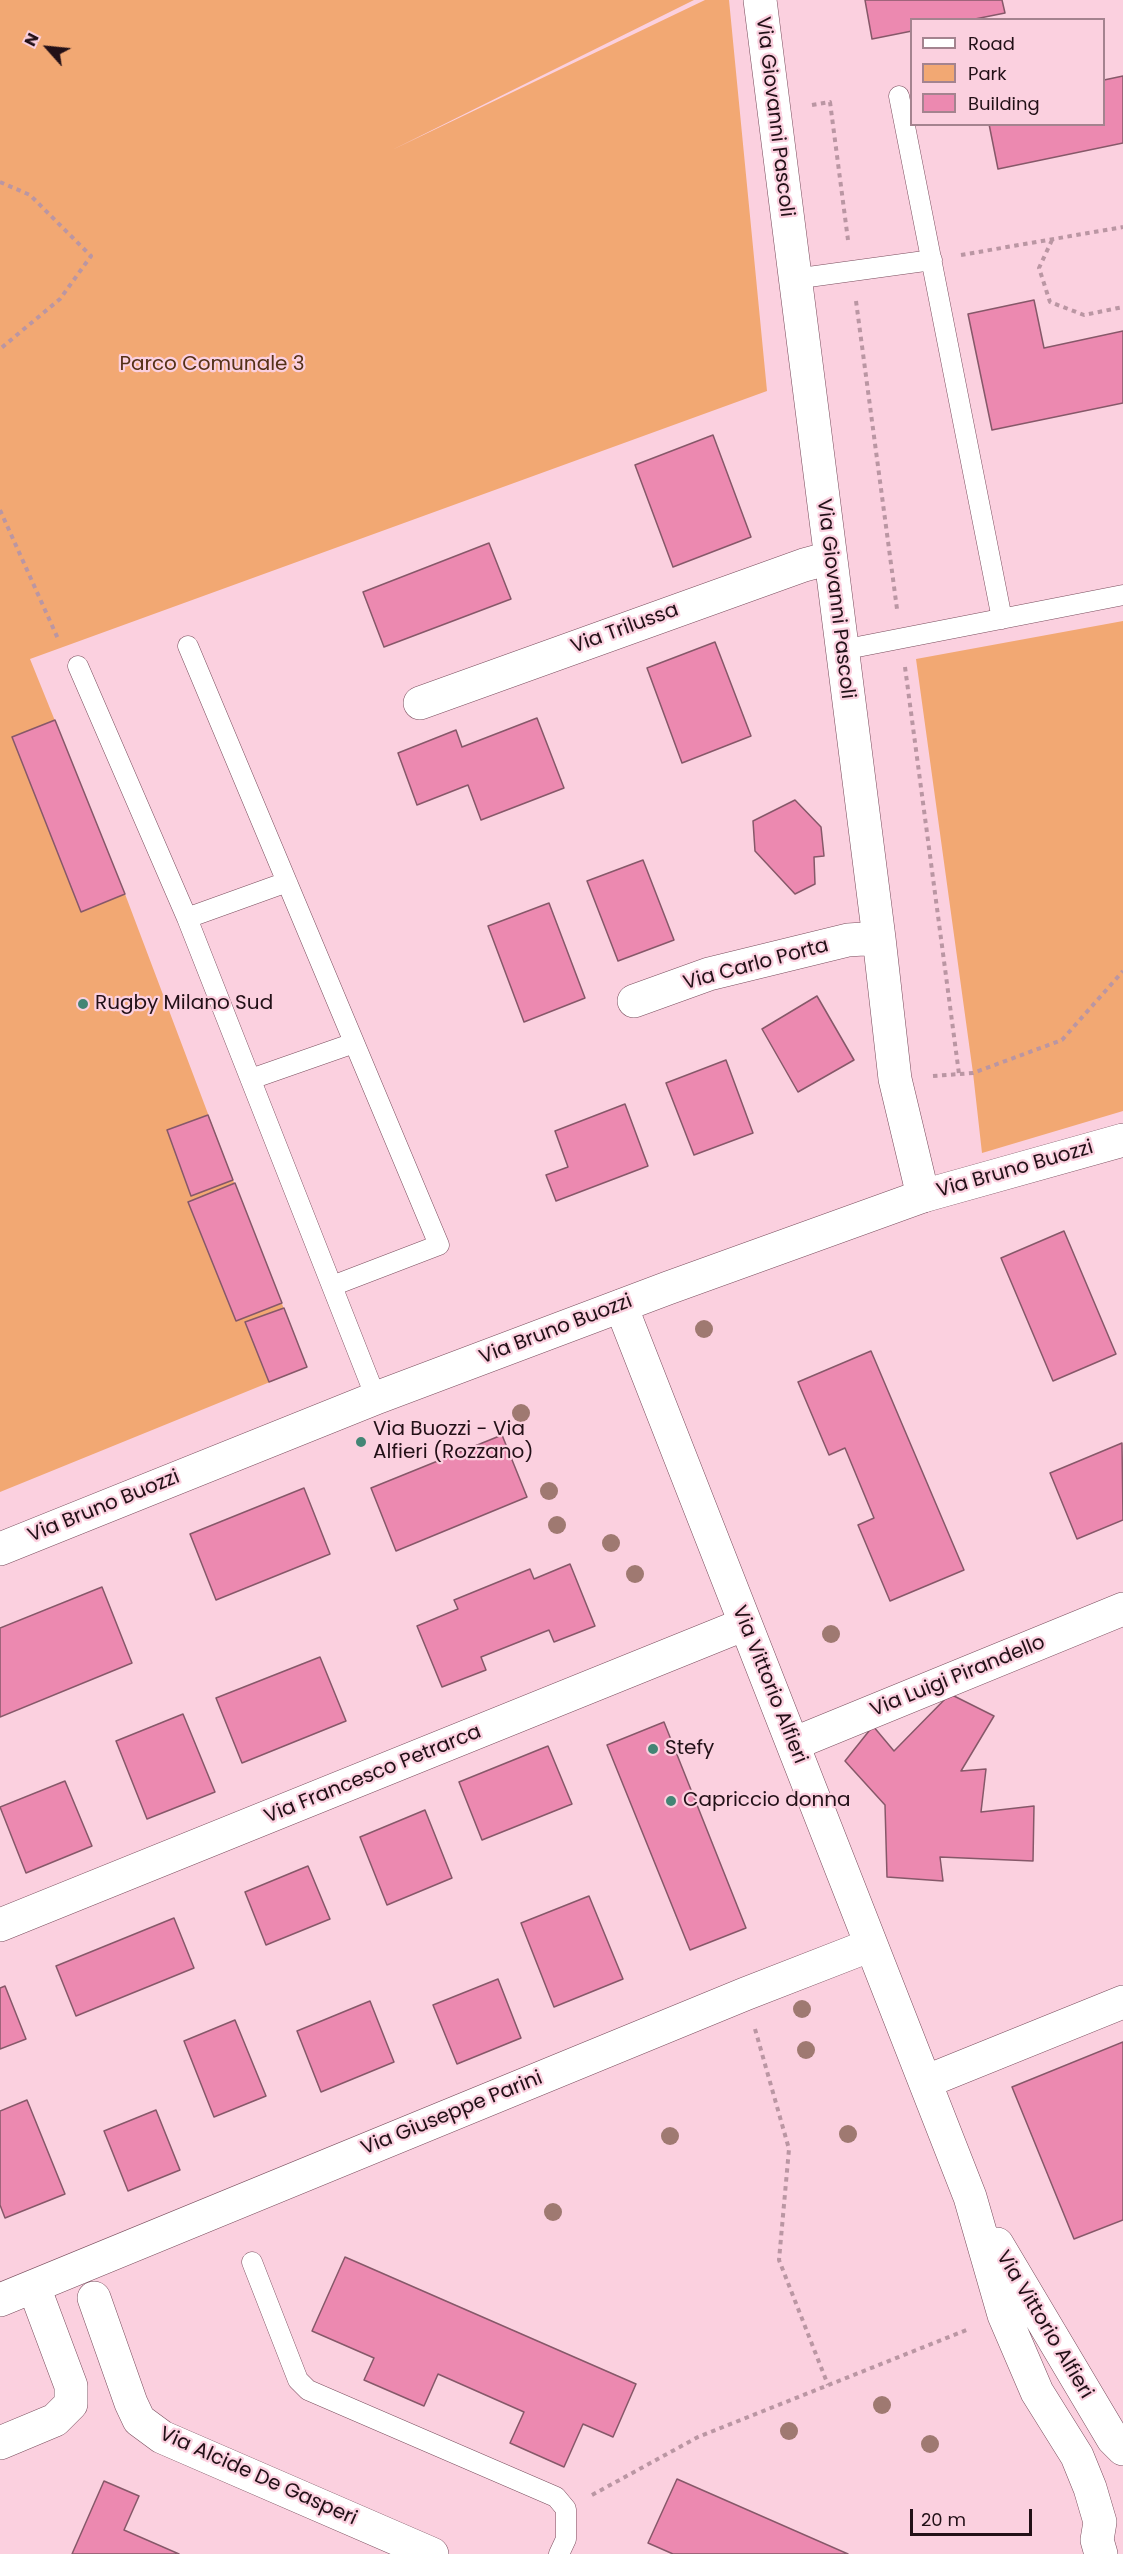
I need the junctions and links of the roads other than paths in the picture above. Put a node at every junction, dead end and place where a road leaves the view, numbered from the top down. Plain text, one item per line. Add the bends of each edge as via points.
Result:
1 (760, 0) edge
2 (899, 96) dead end
3 (932, 260) junction
4 (794, 279) junction
5 (830, 558) junction
6 (1123, 595) edge
7 (1002, 619) junction
8 (188, 646) dead end
9 (842, 650) junction
10 (78, 666) road end
11 (420, 703) dead end
12 (287, 882) junction
13 (187, 918) junction
14 (879, 938) junction
15 (634, 1001) dead end
16 (354, 1043) junction
17 (251, 1080) junction
18 (1123, 1140) edge
19 (923, 1196) junction
20 (332, 1286) junction
21 (621, 1306) junction
22 (376, 1398) junction
23 (0, 1549) edge
24 (1123, 1610) edge
25 (746, 1624) junction
26 (793, 1744) junction
27 (0, 1925) edge
28 (871, 1945) junction
29 (1123, 2002) edge
30 (925, 2082) junction
31 (970, 2197) junction
32 (252, 2262) dead end
33 (34, 2288) junction
34 (94, 2298) dead end
35 (0, 2300) edge
36 (0, 2443) edge
37 (1123, 2449) edge
38 (1123, 2498) edge
39 (1100, 2522) junction
40 (432, 2554) edge
41 (559, 2554) edge
42 (1101, 2554) edge

1 - 4 street, Via Giovanni Pascoli
2 - 3 lane
3 - 4 lane
3 - 7 lane
4 - 5 street, Via Giovanni Pascoli
5 - 9 street, Via Giovanni Pascoli
5 - 11 street, Via Trilussa
6 - 7 lane
7 - 9 lane
8 - 12 lane
9 - 14 street, Via Giovanni Pascoli
10 - 13 lane
12 - 13 lane
12 - 16 lane
13 - 17 lane
14 - 15 street, Via Carlo Porta via 848,940 709,974
14 - 19 street, Via Giovanni Pascoli via 895,1080
16 - 17 lane
16 - 20 lane via 439,1245
17 - 20 lane
18 - 19 street, Via Bruno Buozzi
19 - 21 street, Via Bruno Buozzi
20 - 22 lane
21 - 22 street, Via Bruno Buozzi
21 - 25 street, Via Vittorio Alfieri
22 - 23 street, Via Bruno Buozzi
24 - 26 street, Via Luigi Pirandello
25 - 26 street, Via Vittorio Alfieri
25 - 27 street, Via Francesco Petrarca
26 - 28 street, Via Vittorio Alfieri
28 - 30 street, Via Vittorio Alfieri
28 - 33 street, Via Giuseppe Parini
29 - 30 street
30 - 31 street, Via Vittorio Alfieri
31 - 37 street, Via Vittorio Alfieri via 1064,2359
31 - 39 street, Via Vittorio Alfieri via 1004,2315 1037,2392 1077,2456
32 - 41 lane via 298,2380 308,2390 556,2497 566,2510 566,2539
33 - 35 street, Via Giuseppe Parini
33 - 36 street via 71,2386 71,2404 54,2420
34 - 40 street, Via Alcide De Gasperi via 139,2420 162,2437
38 - 39 street via 1115,2502
39 - 42 street, Via Vittorio Alfieri via 1097,2540

